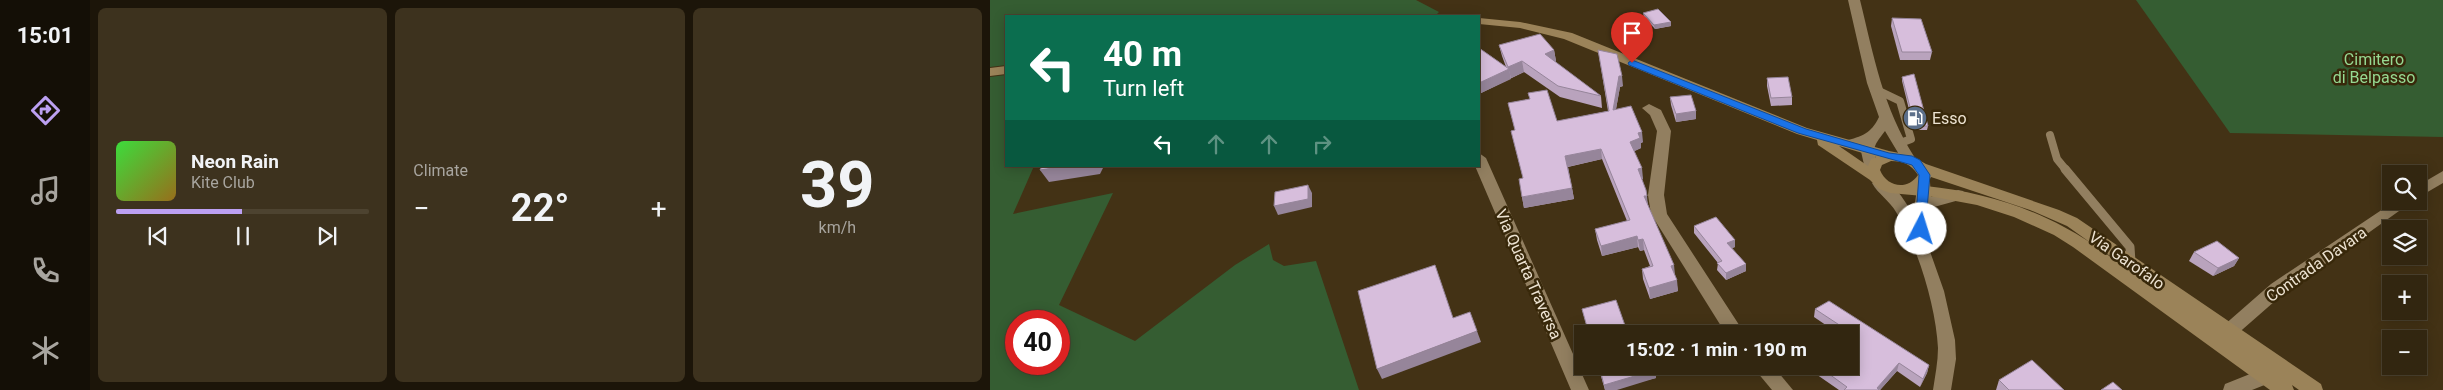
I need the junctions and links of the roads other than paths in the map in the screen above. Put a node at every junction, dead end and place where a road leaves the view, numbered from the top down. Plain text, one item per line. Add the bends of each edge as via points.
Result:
1 (1854, 0) edge
2 (1480, 21) edge
3 (1005, 70) edge
4 (990, 72) edge
5 (1877, 90) junction
6 (1649, 108) dead end
7 (1885, 117) junction
8 (1802, 131) junction
9 (2050, 135) dead end
10 (1898, 144) junction
11 (1867, 145) junction
12 (1888, 156) junction
13 (1480, 160) edge
14 (1875, 176) junction
15 (2443, 176) edge
16 (1918, 177) junction
17 (2427, 187) edge
18 (1958, 194) junction
19 (2393, 210) edge
20 (1921, 212) junction
21 (1920, 246) junction
22 (2131, 262) junction
23 (1730, 325) edge
24 (2229, 331) junction
25 (1770, 375) edge
26 (2265, 376) junction
27 (1580, 390) edge
28 (1784, 390) edge
29 (1942, 390) edge
30 (2232, 390) edge
31 (2285, 390) edge
32 (2314, 390) edge

1 - 5 street
2 - 8 main road via 1520,24 1568,36
3 - 4 main road
5 - 7 street
5 - 10 lane via 1900,101 1911,139
6 - 23 street via 1656,113 1664,131 1657,186 1659,214
7 - 10 street
7 - 11 street
8 - 11 main road via 1850,144
8 - 14 main road
9 - 22 lane via 2057,159 2130,247
10 - 16 street
11 - 12 main road
11 - 14 street
12 - 14 main road via 1874,163
12 - 16 main road
13 - 27 street, Via Quarta Traversa
14 - 16 main road via 1895,190
14 - 21 street via 1905,213
15 - 17 street
16 - 18 main road, Via Garofalo
16 - 20 street
16 - 22 main road, Via Garofalo via 1955,181 2017,198 2055,213
18 - 20 street via 1929,203
18 - 26 main road, Via Garofalo via 2016,211 2062,231
19 - 24 street, Contrada Davara via 2278,289
20 - 21 street
21 - 29 street via 1946,341
22 - 24 main road, Via Garofalo
24 - 32 main road, Via Garofalo
25 - 28 street
26 - 30 street
26 - 31 main road, Via Garofalo

